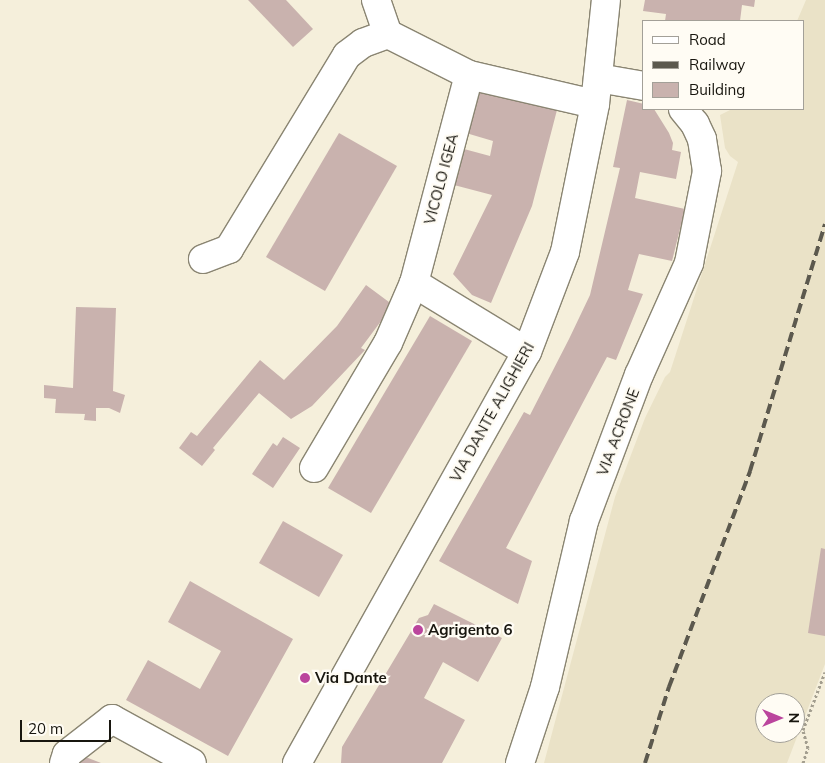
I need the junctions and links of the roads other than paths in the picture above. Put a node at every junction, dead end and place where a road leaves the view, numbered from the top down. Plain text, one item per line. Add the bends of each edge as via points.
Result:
1 (376, 0) edge
2 (606, 0) edge
3 (388, 34) junction
4 (469, 75) junction
5 (642, 86) edge
6 (596, 91) junction
7 (684, 110) edge
8 (203, 259) dead end
9 (414, 283) junction
10 (527, 352) junction
11 (314, 468) dead end
12 (64, 763) edge
13 (192, 763) edge
14 (297, 763) edge
15 (520, 763) edge

1 - 3 street
2 - 6 street, VIA DANTE ALIGHIERI
3 - 4 street
3 - 8 street via 363,43 347,54 229,249
4 - 6 street
4 - 9 street, VICOLO IGEA
5 - 6 street
6 - 10 street, VIA DANTE ALIGHIERI via 565,252
7 - 15 street, VIA ACRONE via 702,139 708,171 689,263 640,375 584,521 545,687
9 - 10 street
9 - 11 street, VICOLO IGEA via 388,343
10 - 14 street, VIA DANTE ALIGHIERI
12 - 13 street via 67,754 112,719

